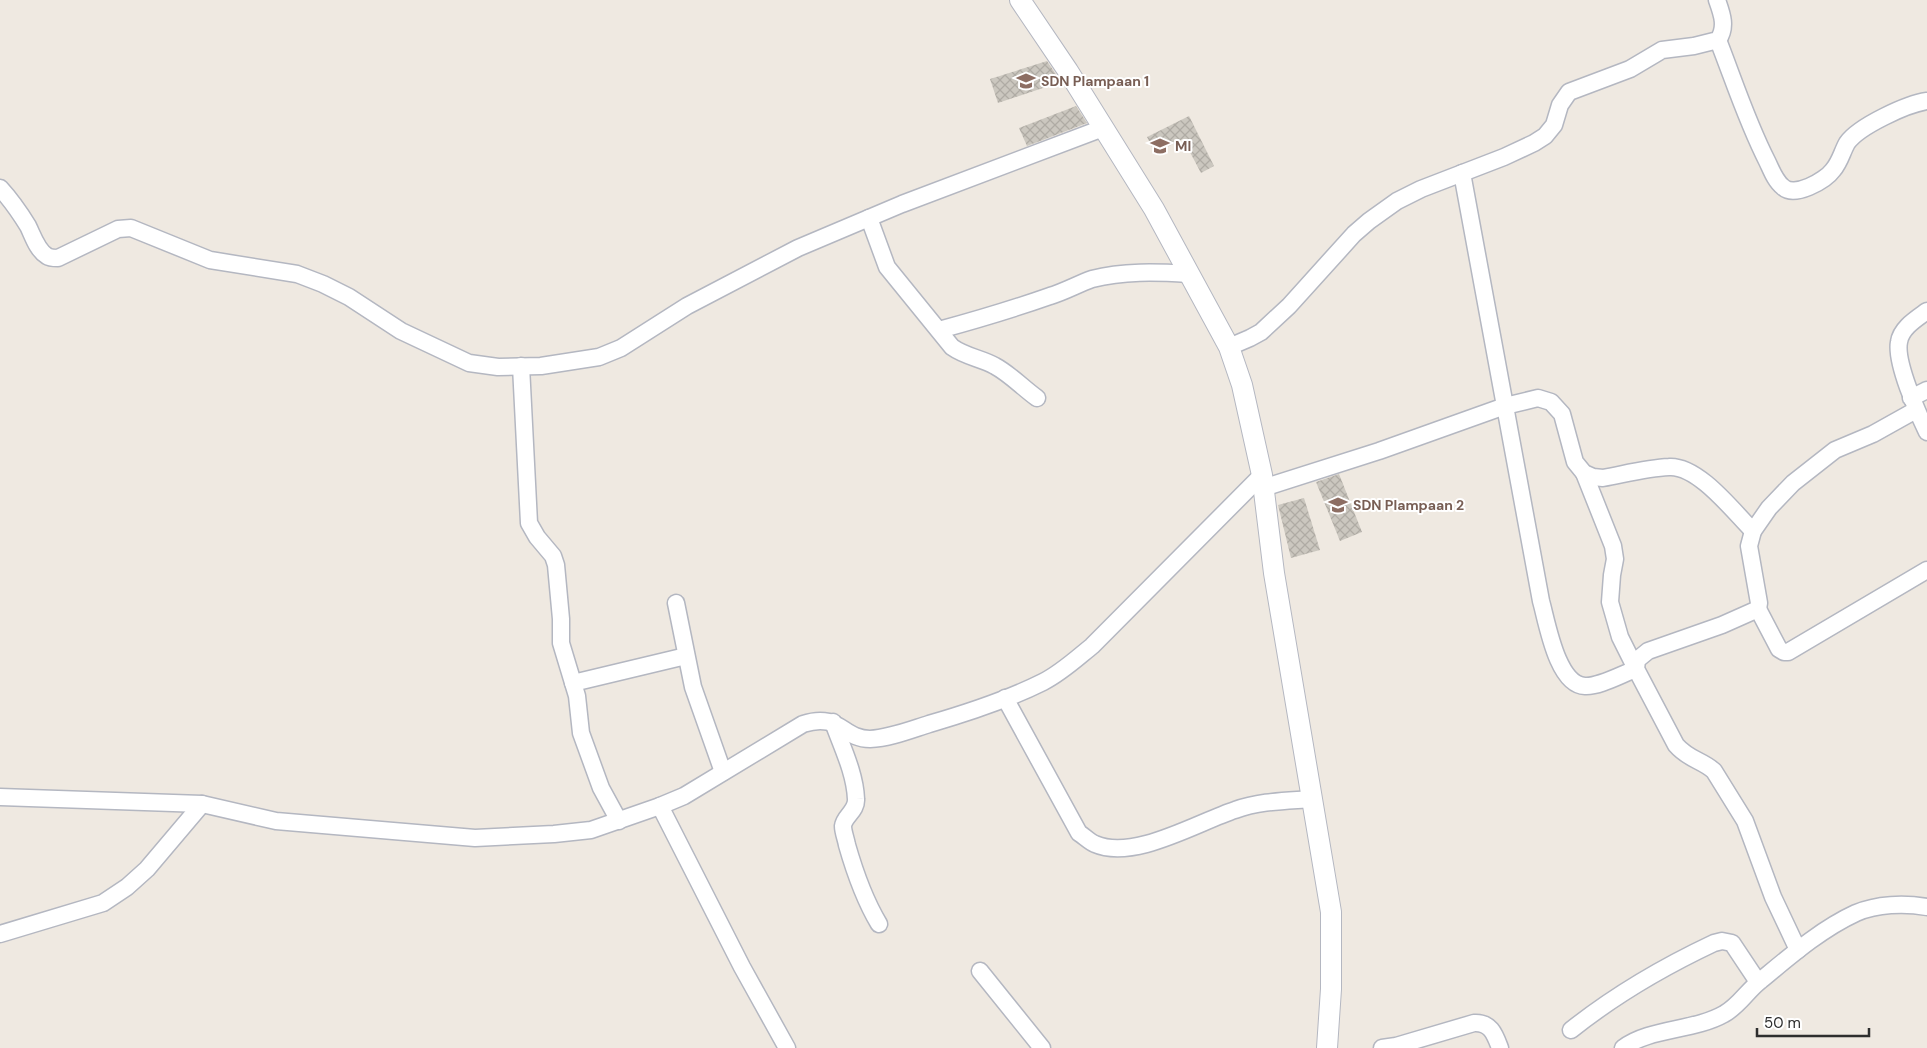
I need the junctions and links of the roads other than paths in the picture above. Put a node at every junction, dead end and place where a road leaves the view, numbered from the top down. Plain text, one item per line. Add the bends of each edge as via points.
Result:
1 (1020, 0) edge
2 (1717, 0) edge
3 (1718, 40) junction
4 (1927, 101) edge
5 (1103, 128) junction
6 (1462, 173) junction
7 (0, 188) edge
8 (869, 218) junction
9 (1188, 274) junction
10 (1927, 311) edge
11 (939, 330) junction
12 (1229, 347) junction
13 (522, 366) junction
14 (1927, 390) edge
15 (1037, 398) dead end
16 (1913, 404) junction
17 (1505, 406) junction
18 (1927, 432) edge
19 (1584, 473) junction
20 (1263, 481) junction
21 (1753, 531) junction
22 (1927, 570) edge
23 (676, 603) dead end
24 (1758, 609) junction
25 (686, 656) junction
26 (1636, 669) junction
27 (573, 683) junction
28 (1005, 698) junction
29 (833, 722) junction
30 (723, 772) junction
31 (0, 797) edge
32 (1311, 799) junction
33 (202, 804) junction
34 (660, 806) junction
35 (619, 821) junction
36 (1927, 907) edge
37 (879, 924) dead end
38 (0, 934) edge
39 (1798, 950) junction
40 (980, 971) dead end
41 (1758, 982) junction
42 (1571, 1030) dead end
43 (787, 1048) edge
44 (1042, 1048) edge
45 (1327, 1048) edge
46 (1382, 1048) edge
47 (1500, 1048) edge
48 (1624, 1048) edge

1 - 5 street
2 - 3 street via 1724,21 1724,32
3 - 4 street via 1756,139 1783,188 1791,191 1825,179 1860,130 1909,106
3 - 6 street via 1662,50 1630,69 1573,90 1564,98 1554,125 1545,136
5 - 8 street
5 - 9 street via 1154,209
6 - 12 street via 1421,188 1369,221 1267,326
6 - 17 street
7 - 13 street via 28,226 38,246 52,258 118,229 131,228 210,260 297,274 349,297 402,331 469,363
8 - 11 street via 887,267
8 - 13 street via 798,248 686,306 614,351 599,357
9 - 11 street via 1129,273 1092,279 1010,310
9 - 12 street
10 - 16 street via 1909,325 1898,343
11 - 15 street via 952,347 999,368
12 - 20 street via 1246,400
13 - 27 street via 529,523 556,565 561,643
14 - 16 street
16 - 18 street
16 - 21 street via 1873,434 1835,450 1819,461 1781,494
17 - 19 street via 1538,398 1551,402 1562,414 1575,462
17 - 20 street via 1379,451
17 - 26 street via 1541,601 1556,658 1565,674 1584,686
19 - 21 street via 1603,478 1670,467 1689,471
19 - 26 street via 1613,546 1615,559 1610,602 1620,637
20 - 28 street via 1092,646 1044,682
20 - 32 street via 1274,573
21 - 24 street via 1749,546
22 - 24 street via 1788,652 1779,649
23 - 25 street
24 - 26 street via 1648,651 1637,660
25 - 27 street
25 - 30 street via 693,687
26 - 39 street via 1676,745 1684,754 1714,771 1741,813
27 - 35 street via 581,733 602,788
28 - 29 street via 885,738 860,738
28 - 32 street via 1079,833 1095,844 1118,848 1140,845 1263,802
29 - 30 street via 815,720 803,724
29 - 37 street via 855,787 855,807 844,822 844,831 866,902
30 - 34 street via 684,796
31 - 33 street
32 - 45 street via 1331,912
33 - 35 street via 276,822 475,838 591,830
33 - 38 street via 147,868 103,903
34 - 35 street
34 - 43 street
36 - 39 street via 1896,905 1856,913
39 - 41 street
40 - 44 street
41 - 42 street via 1732,943 1714,943 1627,989
41 - 48 street via 1724,1014 1700,1024 1637,1040
46 - 47 street via 1474,1023 1489,1027

